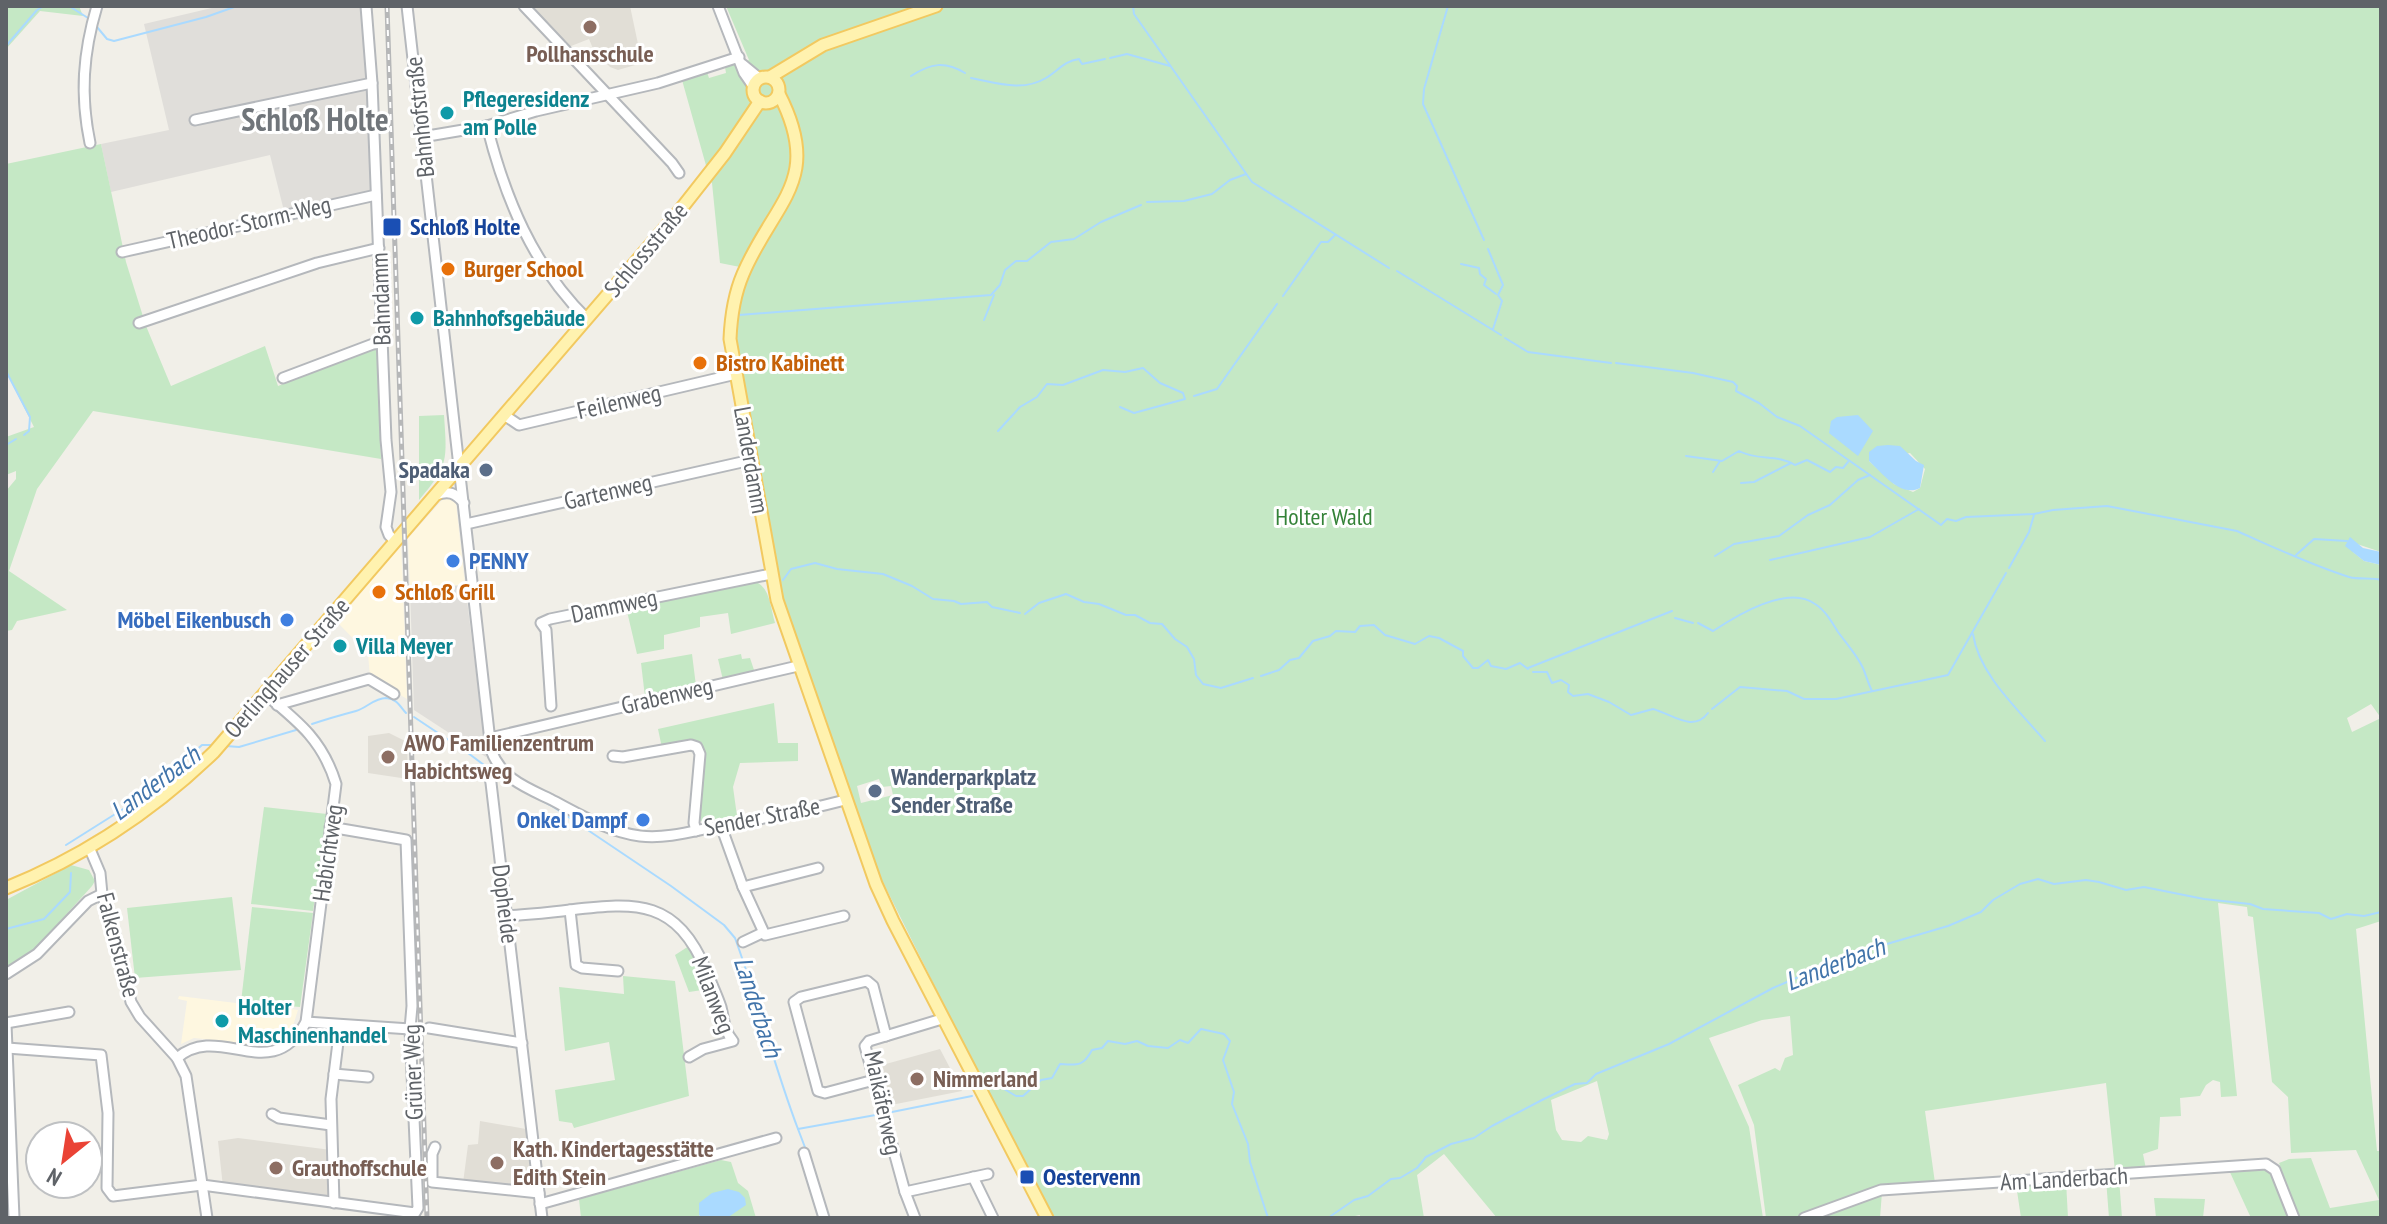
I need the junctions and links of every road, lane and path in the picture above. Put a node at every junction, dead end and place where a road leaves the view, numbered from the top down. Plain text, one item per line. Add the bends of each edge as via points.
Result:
1 (97, 6) edge
2 (366, 6) edge
3 (407, 6) edge
4 (524, 6) edge
5 (718, 6) edge
6 (936, 6) edge
7 (740, 60) junction
8 (372, 83) junction
9 (766, 90) junction
10 (606, 93) junction
11 (195, 120) dead end
12 (487, 126) junction
13 (422, 137) junction
14 (90, 143) dead end
15 (679, 173) dead end
16 (376, 195) junction
17 (379, 248) junction
18 (122, 252) dead end
19 (587, 319) junction
20 (139, 323) dead end
21 (382, 343) junction
22 (736, 374) junction
23 (283, 378) dead end
24 (504, 415) junction
25 (751, 460) junction
26 (459, 466) junction
27 (433, 497) junction
28 (464, 503) junction
29 (466, 524) junction
30 (395, 541) junction
31 (771, 574) junction
32 (798, 666) junction
33 (265, 694) junction
34 (394, 694) dead end
35 (277, 705) junction
36 (551, 706) dead end
37 (490, 738) junction
38 (613, 756) dead end
39 (499, 768) junction
40 (845, 800) junction
41 (721, 826) junction
42 (330, 827) junction
43 (696, 831) junction
44 (89, 847) junction
45 (818, 868) dead end
46 (743, 887) junction
47 (6, 888) edge
48 (102, 894) junction
49 (570, 910) junction
50 (508, 916) junction
51 (844, 916) dead end
52 (762, 933) junction
53 (743, 942) dead end
54 (618, 971) dead end
55 (6, 974) edge
56 (69, 1012) dead end
57 (942, 1019) junction
58 (306, 1022) junction
59 (6, 1024) edge
60 (340, 1026) junction
61 (429, 1028) dead end
62 (410, 1029) junction
63 (886, 1036) junction
64 (522, 1043) junction
65 (7, 1048) edge
66 (689, 1057) dead end
67 (177, 1058) junction
68 (334, 1074) junction
69 (368, 1077) dead end
70 (874, 1080) junction
71 (272, 1114) dead end
72 (331, 1125) junction
73 (776, 1138) dead end
74 (435, 1147) dead end
75 (804, 1153) dead end
76 (988, 1174) dead end
77 (973, 1177) junction
78 (202, 1185) junction
79 (905, 1192) junction
80 (540, 1199) junction
81 (334, 1203) junction
82 (14, 1218) edge
83 (207, 1218) edge
84 (542, 1218) edge
85 (824, 1218) edge
86 (915, 1218) edge
87 (993, 1218) edge
88 (1047, 1218) edge
89 (1804, 1218) edge
90 (2294, 1218) edge

1 - 14 street via 83,71
2 - 8 street, Bahndamm
3 - 13 street, Bahnhofstraße
4 - 10 street
5 - 7 street
6 - 9 main road, Schlossstraße via 823,45 793,63
7 - 9 street
7 - 10 street
8 - 11 street
8 - 16 street, Bahndamm
9 - 19 main road, Schlossstraße via 740,120 702,184
9 - 22 main road, Landerdamm via 792,125 798,154 794,180 736,293 730,339
10 - 12 street
10 - 15 street
12 - 13 street
12 - 19 street via 507,196 539,260
13 - 26 street, Bahnhofstraße
16 - 17 street, Bahndamm
16 - 18 street, Theodor-Storm-Weg
17 - 20 street via 317,263
17 - 21 street, Bahndamm
19 - 24 main road, Schlossstraße
21 - 23 street
21 - 30 street, Bahndamm via 391,492 386,527
22 - 24 street, Feilenweg via 519,425
22 - 25 main road, Landerdamm
24 - 26 main road, Schlossstraße
25 - 29 street, Gartenweg
25 - 31 main road, Landerdamm
26 - 27 main road, Oerlinghauser Straße
26 - 28 street
27 - 28 street via 449,492
27 - 30 main road, Oerlinghauser Straße
28 - 29 street
29 - 37 street
30 - 33 main road, Oerlinghauser Straße
31 - 32 main road, Landerdamm
31 - 36 street, Dammweg via 541,623 546,630
32 - 37 street, Grabenweg
32 - 40 main road, Landerdamm
33 - 35 street, Habichtweg
33 - 44 main road, Oerlinghauser Straße via 214,752 148,809
34 - 35 street via 369,679
35 - 42 street, Habichtweg via 329,761 336,793
37 - 39 street
38 - 43 street via 697,747
39 - 43 street, Sender Straße via 517,783 613,830 659,837
39 - 50 street, Dopheide via 490,778
40 - 41 street, Sender Straße
40 - 57 main road, Sender Straße via 887,909
41 - 43 street, Sender Straße
41 - 46 street
42 - 58 street, Habichtweg
42 - 62 street, Grüner Weg via 406,840
44 - 47 main road, Oerlinghauser Straße
44 - 48 street, Falkenstraße
45 - 46 street
46 - 52 street
48 - 55 street via 88,901 37,954
48 - 67 street, Falkenstraße via 131,1002
49 - 50 street, Milanweg
49 - 54 street via 576,965
49 - 66 street, Milanweg via 642,907 665,916 690,939 733,1041
50 - 64 street, Dopheide
51 - 52 street
52 - 53 street
56 - 59 street
57 - 63 street, Maikäferweg
57 - 88 main road, Sender Straße
58 - 60 street
58 - 67 street via 284,1049 266,1053 196,1046
59 - 65 street
60 - 62 street
60 - 68 street
61 - 64 street
62 - 81 street, Grüner Weg via 417,1211
63 - 70 street, Maikäferweg via 865,1046
63 - 70 street via 873,986 867,981 794,1002 818,1091
64 - 80 street, Dopheide
65 - 78 street, Grüner Weg via 101,1055 109,1195
65 - 82 street
67 - 78 street, Falkenstraße via 186,1076
68 - 69 street
68 - 72 street
70 - 79 street, Maikäferweg
71 - 72 street
72 - 81 street
73 - 80 street
74 - 80 street via 432,1182
75 - 85 street
76 - 77 street
77 - 79 street
77 - 87 street
78 - 81 street, Grüner Weg
78 - 83 street, Falkenstraße
79 - 86 street, Maikäferweg
80 - 84 street, Dopheide
89 - 90 street, Am Landerbach via 1881,1190 2266,1164 2275,1170

